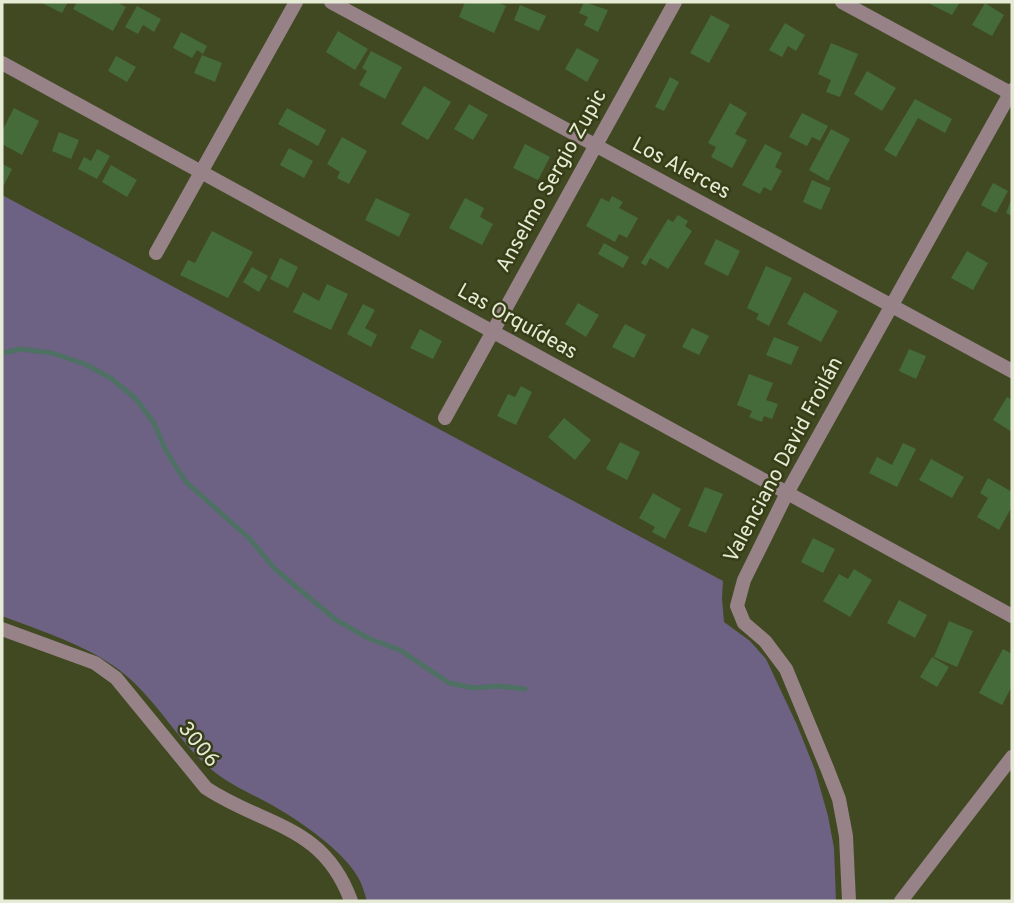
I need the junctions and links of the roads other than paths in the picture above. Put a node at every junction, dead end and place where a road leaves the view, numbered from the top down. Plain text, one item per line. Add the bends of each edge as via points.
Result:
1 (296, 2) edge
2 (331, 2) edge
3 (675, 2) edge
4 (842, 2) edge
5 (2, 63) edge
6 (1012, 92) edge
7 (595, 146) junction
8 (202, 173) junction
9 (156, 253) dead end
10 (892, 306) junction
11 (492, 332) junction
12 (1012, 370) edge
13 (445, 418) dead end
14 (787, 493) junction
15 (1012, 616) edge
16 (2, 629) edge
17 (1012, 757) edge
18 (351, 901) edge
19 (849, 901) edge
20 (901, 901) edge

1 - 8 street
2 - 7 street, Los Alerces
3 - 7 street, Anselmo Sergio Zupic
4 - 6 street
5 - 8 street, Las Orquídeas
6 - 10 street, Valenciano David Froilán
7 - 10 street, Los Alerces
7 - 11 street, Anselmo Sergio Zupic
8 - 9 street
8 - 11 street, Las Orquídeas
10 - 12 street, Los Alerces
10 - 14 street, Valenciano David Froilán
11 - 13 street, Anselmo Sergio Zupic
11 - 14 street, Las Orquídeas
14 - 15 street, Las Orquídeas
14 - 19 street, Valenciano David Froilán via 744,580 737,606 744,623 786,669 827,768 846,836
16 - 18 street, 3006 via 95,663 116,678 206,788 283,826 324,853
17 - 20 street

